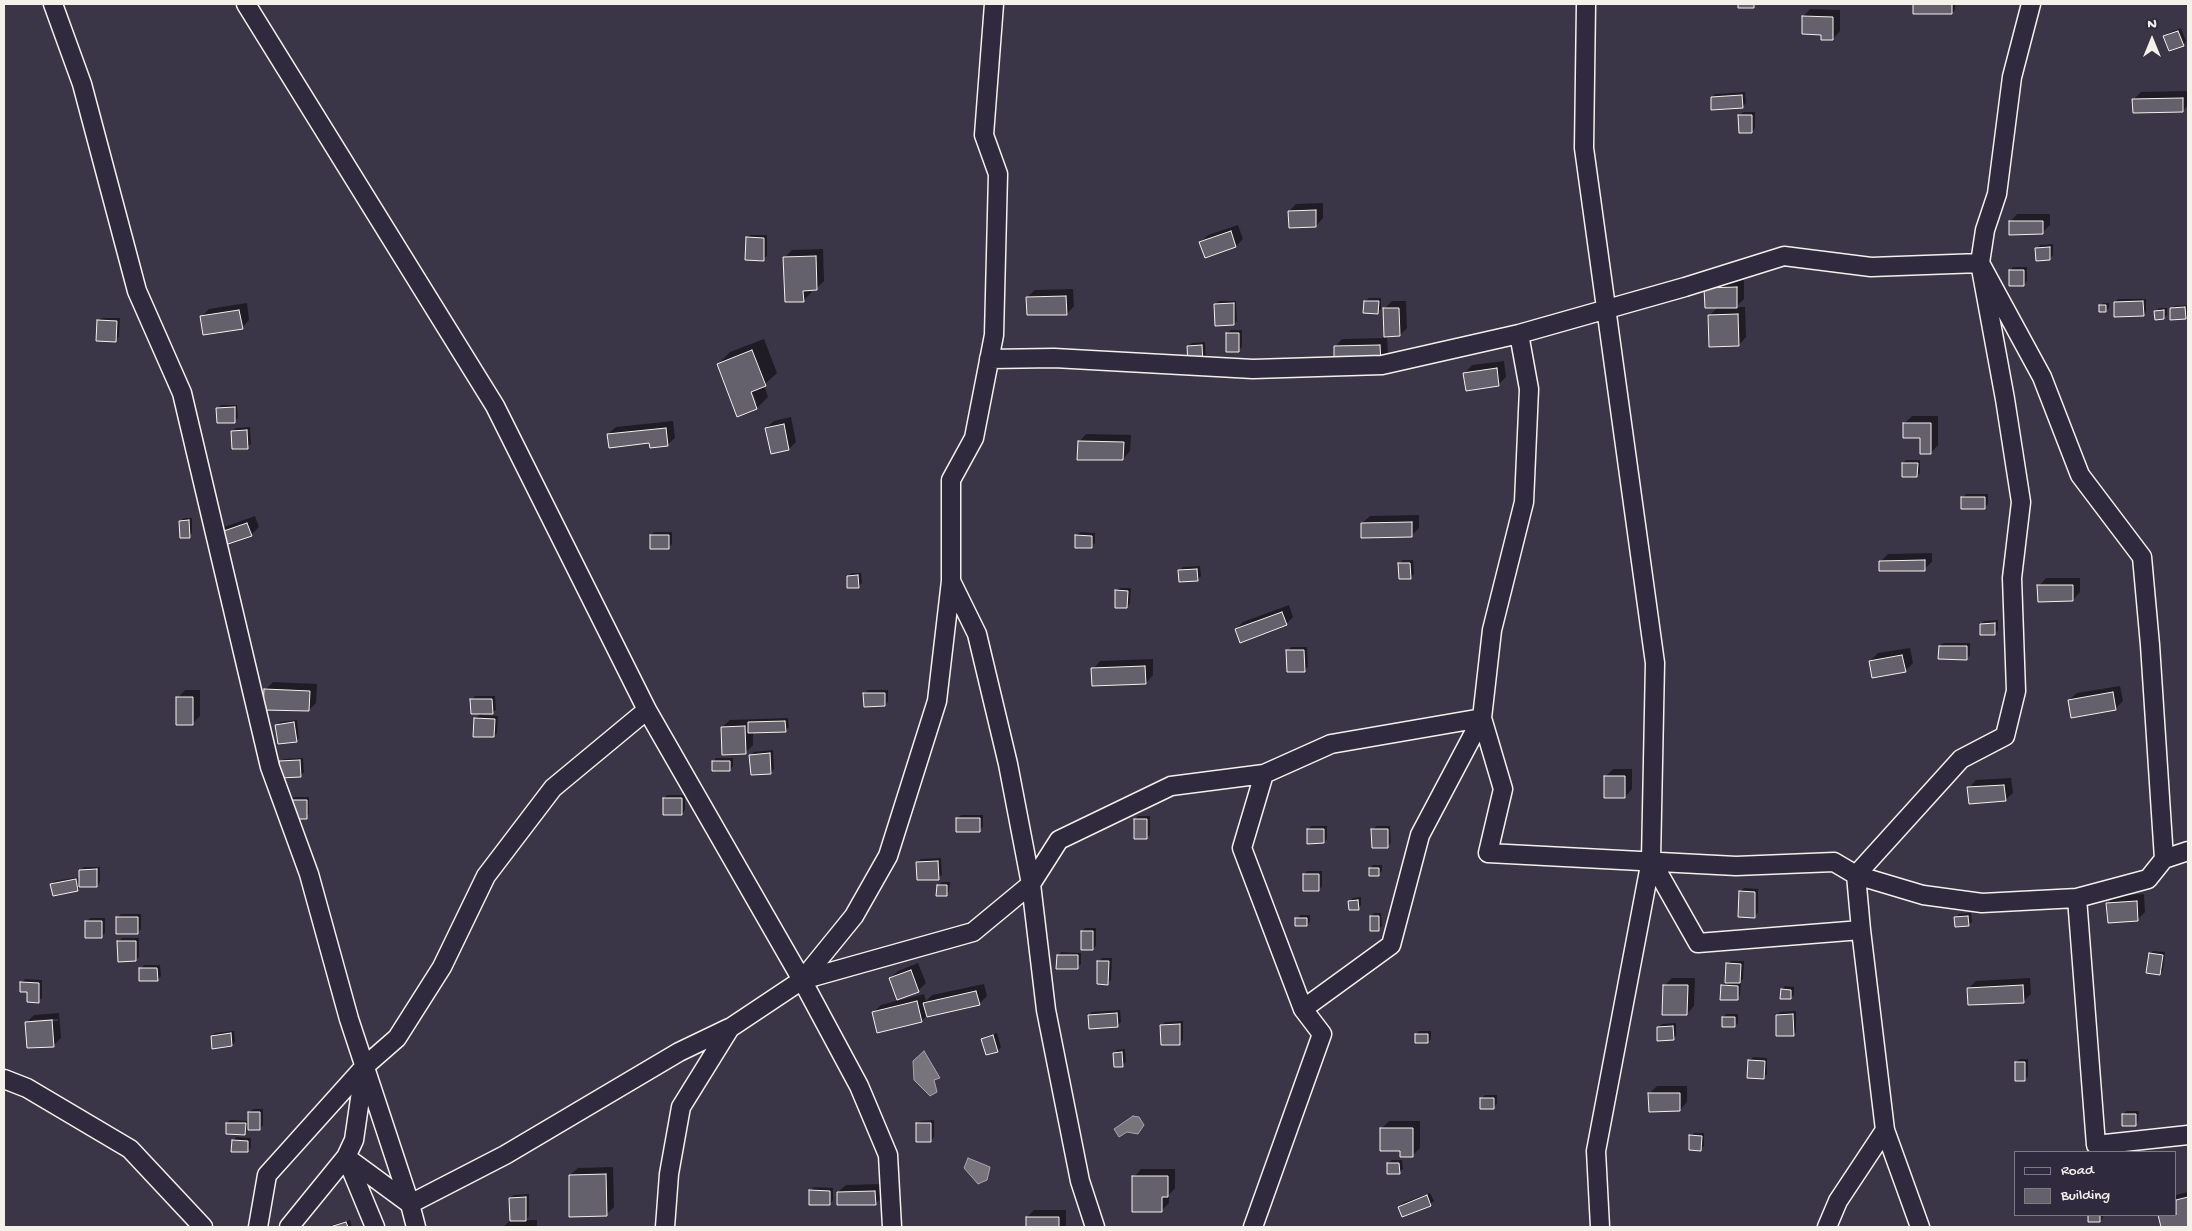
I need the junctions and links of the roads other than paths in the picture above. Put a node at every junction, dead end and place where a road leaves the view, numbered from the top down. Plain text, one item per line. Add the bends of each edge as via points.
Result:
1 (53, 4) edge
2 (246, 4) edge
3 (994, 4) edge
4 (1586, 4) edge
5 (2031, 4) edge
6 (1980, 263) junction
7 (1606, 310) junction
8 (1519, 334) junction
9 (989, 359) junction
10 (951, 581) junction
11 (647, 710) junction
12 (1482, 718) junction
13 (1264, 774) junction
14 (2188, 851) edge
15 (1651, 860) junction
16 (2164, 860) junction
17 (1856, 875) junction
18 (1031, 884) junction
19 (2077, 898) junction
20 (1861, 930) junction
21 (802, 980) junction
22 (1303, 1009) junction
23 (730, 1028) junction
24 (365, 1066) junction
25 (4, 1079) edge
26 (1885, 1130) junction
27 (2188, 1135) edge
28 (346, 1157) junction
29 (410, 1204) junction
30 (203, 1227) edge
31 (258, 1227) edge
32 (289, 1227) edge
33 (375, 1227) edge
34 (416, 1227) edge
35 (665, 1227) edge
36 (892, 1227) edge
37 (1096, 1227) edge
38 (1253, 1227) edge
39 (1600, 1227) edge
40 (1827, 1227) edge
41 (1920, 1227) edge

1 - 24 street via 82,84 137,291 182,394 270,767 309,874
2 - 11 street via 495,406
3 - 9 street via 984,135 998,174 994,335
4 - 7 street via 1584,148
5 - 6 street via 2012,77 1997,194 1985,230
6 - 7 street via 1871,267 1784,256
6 - 16 street via 2042,377 2080,475 2142,557
6 - 17 street via 2021,502 2012,578 2016,691 2005,736 1961,759
7 - 8 street
7 - 15 street via 1655,662
8 - 9 street via 1382,365 1254,369 1054,358
8 - 12 street via 1529,389 1524,502 1492,630
9 - 10 street via 974,438 951,480
10 - 18 street via 977,634 1008,764
10 - 21 street via 937,701 888,856 854,916
11 - 21 street
11 - 24 street via 553,788 486,876 442,967 396,1038
12 - 13 street via 1331,744
12 - 15 street via 1503,789 1488,853
12 - 22 street via 1420,835 1391,945
13 - 18 street via 1171,786 1059,840
13 - 22 street via 1242,848
14 - 16 street
15 - 17 street via 1736,866 1834,862
15 - 20 street via 1698,943
15 - 39 street via 1596,1151
16 - 19 street via 2148,879
17 - 19 street via 1923,895 1982,903
17 - 20 street
18 - 21 street via 972,932
18 - 37 street via 1046,1010 1080,1181
19 - 27 street via 2096,1145
20 - 26 street
21 - 23 street
21 - 36 street via 859,1086 888,1155
22 - 38 street via 1322,1034
23 - 29 street via 679,1052 504,1155
23 - 35 street via 681,1106 669,1174
24 - 28 street via 354,1140
24 - 29 street
24 - 31 street via 267,1175
25 - 30 street via 27,1088 130,1149
26 - 40 street via 1838,1201
26 - 41 street
28 - 29 street
28 - 32 street
28 - 33 street
29 - 34 street

